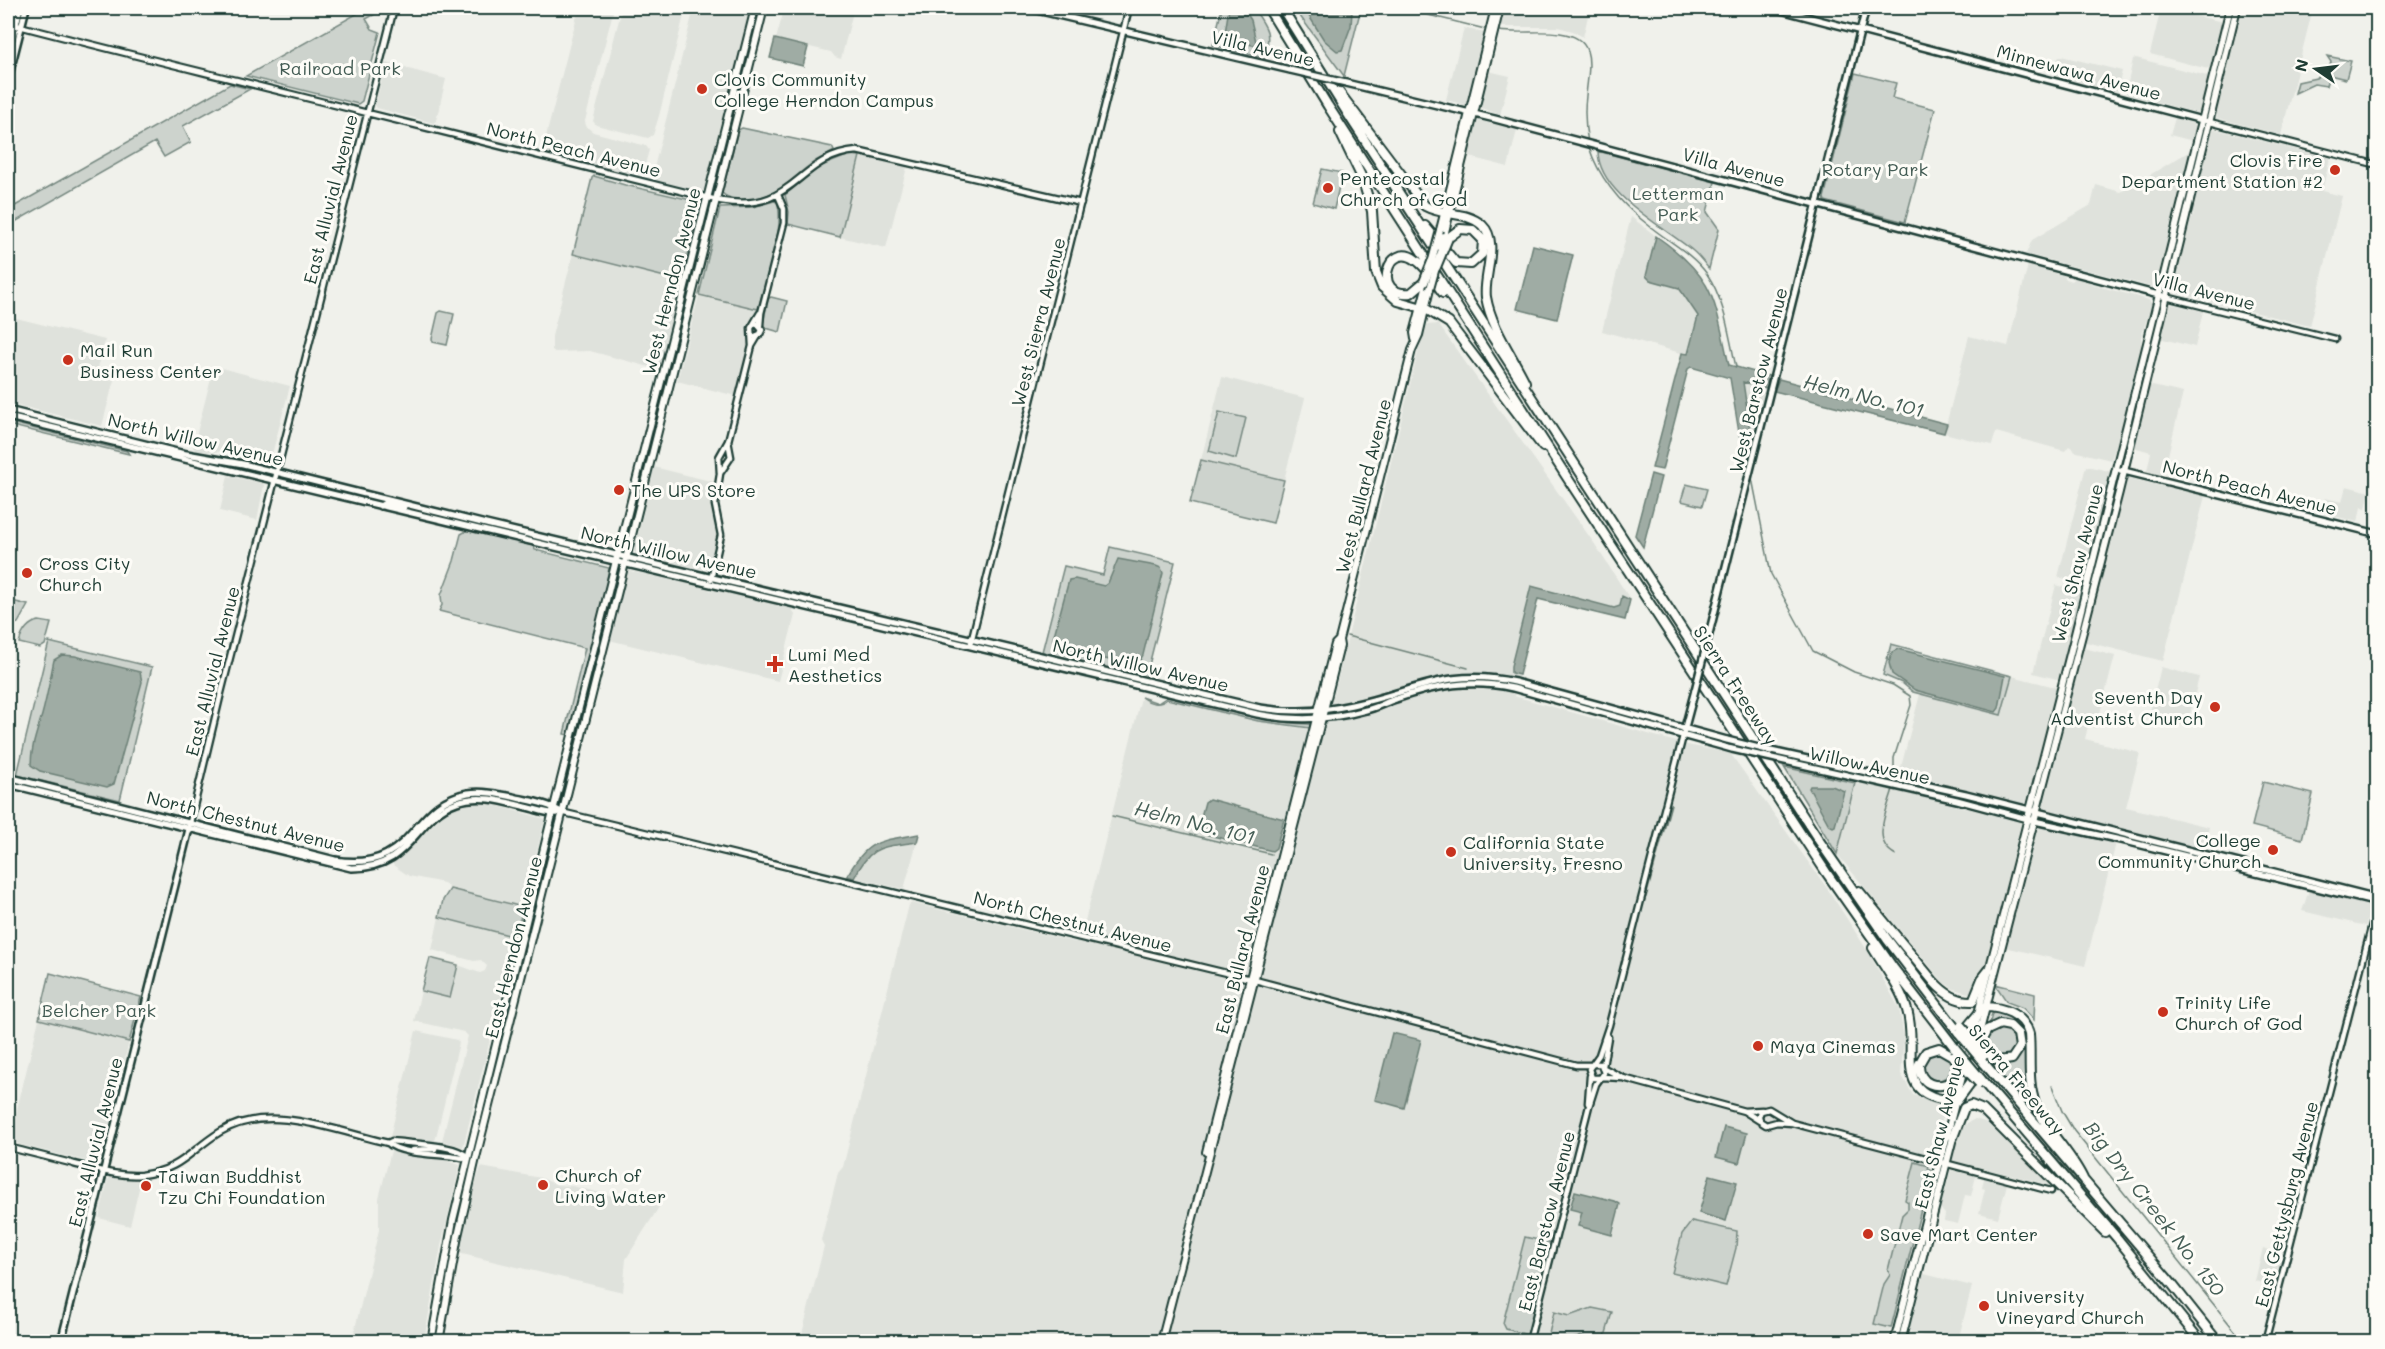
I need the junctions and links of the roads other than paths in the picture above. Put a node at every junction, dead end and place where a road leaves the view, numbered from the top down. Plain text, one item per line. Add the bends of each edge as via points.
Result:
1 (20, 8) edge
2 (26, 8) edge
3 (394, 8) edge
4 (755, 8) edge
5 (764, 8) edge
6 (1028, 8) edge
7 (1130, 8) edge
8 (1268, 8) edge
9 (1281, 8) edge
10 (1500, 8) edge
11 (1773, 8) edge
12 (1866, 8) edge
13 (2233, 8) edge
14 (1494, 10) edge
15 (8, 23) edge
16 (19, 26) junction
17 (1124, 30) junction
18 (1860, 31) junction
19 (1492, 41) junction
20 (1302, 42) junction
21 (744, 54) junction
22 (8, 57) edge
23 (8, 79) edge
24 (1328, 106) junction
25 (367, 113) junction
26 (1471, 113) junction
27 (2202, 120) junction
28 (735, 121) junction
29 (2209, 122) junction
30 (1457, 160) junction
31 (2378, 165) edge
32 (1395, 187) junction
33 (1456, 189) junction
34 (778, 195) junction
35 (708, 198) junction
36 (715, 200) junction
37 (1081, 203) junction
38 (1817, 204) junction
39 (2184, 209) junction
40 (1447, 213) junction
41 (1444, 235) junction
42 (1427, 285) junction
43 (2158, 294) junction
44 (2166, 297) junction
45 (1423, 309) junction
46 (758, 325) junction
47 (1474, 332) junction
48 (752, 333) junction
49 (758, 336) junction
50 (2335, 339) dead end
51 (752, 346) junction
52 (663, 377) junction
53 (2138, 382) junction
54 (1529, 395) junction
55 (2137, 413) junction
56 (8, 414) edge
57 (655, 443) junction
58 (133, 448) junction
59 (726, 452) junction
60 (182, 453) junction
61 (723, 461) junction
62 (2115, 469) junction
63 (2124, 471) junction
64 (276, 472) junction
65 (274, 480) junction
66 (1570, 482) junction
67 (380, 506) junction
68 (429, 510) junction
69 (500, 534) junction
70 (2378, 534) edge
71 (539, 536) junction
72 (536, 543) junction
73 (576, 545) junction
74 (618, 555) junction
75 (626, 561) junction
76 (616, 563) junction
77 (711, 581) junction
78 (779, 597) junction
79 (833, 613) junction
80 (867, 615) junction
81 (1339, 640) joint
82 (972, 641) junction
83 (1163, 691) junction
84 (1199, 694) junction
85 (1321, 710) junction
86 (1319, 718) junction
87 (1685, 729) junction
88 (1683, 736) junction
89 (1884, 776) junction
90 (8, 777) edge
91 (1862, 778) junction
92 (8, 784) edge
93 (1910, 789) junction
94 (1952, 791) junction
95 (472, 795) junction
96 (1959, 800) junction
97 (1995, 802) junction
98 (553, 810) junction
99 (2028, 811) junction
100 (561, 812) junction
101 (2037, 813) junction
102 (2026, 819) junction
103 (2035, 821) junction
104 (189, 827) junction
105 (2116, 832) junction
106 (2121, 840) junction
107 (1820, 842) junction
108 (2134, 843) junction
109 (2156, 843) junction
110 (2187, 851) junction
111 (2168, 852) junction
112 (2306, 886) junction
113 (2331, 886) junction
114 (2377, 901) edge
115 (1862, 925) junction
116 (1989, 970) junction
117 (1252, 980) junction
118 (1988, 1003) junction
119 (1977, 1012) junction
120 (1609, 1025) junction
121 (1960, 1030) junction
122 (1954, 1052) junction
123 (1593, 1064) junction
124 (1576, 1065) junction
125 (1603, 1067) junction
126 (1590, 1075) junction
127 (1601, 1078) junction
128 (1623, 1078) junction
129 (1964, 1093) junction
130 (1954, 1101) junction
131 (1589, 1106) junction
132 (1763, 1109) junction
133 (1744, 1111) junction
134 (1774, 1112) junction
135 (1760, 1121) junction
136 (1792, 1123) junction
137 (1770, 1124) junction
138 (1953, 1137) junction
139 (388, 1143) junction
140 (8, 1147) edge
141 (436, 1147) junction
142 (408, 1150) junction
143 (468, 1157) junction
144 (1939, 1162) junction
145 (1947, 1164) junction
146 (104, 1171) junction
147 (2084, 1181) junction
148 (2052, 1191) dead end
149 (2116, 1238) junction
150 (61, 1341) edge
151 (431, 1341) edge
152 (439, 1341) edge
153 (1160, 1341) edge
154 (1529, 1341) edge
155 (1894, 1341) edge
156 (1901, 1341) edge
157 (2201, 1341) edge
158 (2218, 1341) edge
159 (2265, 1341) edge

1 - 16 main road
2 - 16 main road
3 - 25 street, East Alluvial Avenue
4 - 21 main road, West Herndon Avenue
5 - 28 main road, West Herndon Avenue
6 - 17 main road, Villa Avenue
7 - 17 street, West Sierra Avenue
8 - 24 highway, Sierra Freeway
9 - 20 highway, Sierra Freeway
10 - 19 main road
11 - 18 main road, Minnewawa Avenue
12 - 18 main road, West Barstow Avenue
13 - 27 main road
13 - 29 main road, West Shaw Avenue
14 - 19 main road
14 - 26 main road
15 - 16 street, North Peach Avenue
16 - 22 main road
16 - 23 main road
16 - 25 street, North Peach Avenue
17 - 26 main road, Villa Avenue, bridge
17 - 37 street, West Sierra Avenue
18 - 27 main road, Minnewawa Avenue
18 - 38 main road, West Barstow Avenue
19 - 26 main road
20 - 32 highway, Sierra Freeway
20 - 40 highway via 1419,200 1431,209
21 - 28 main road via 732,117
21 - 35 main road, West Herndon Avenue
24 - 45 highway via 1362,178 1372,211 1379,282 1393,298
24 - 47 highway, Sierra Freeway
25 - 35 street, North Peach Avenue
25 - 64 street, East Alluvial Avenue
26 - 30 main road
26 - 33 main road
26 - 38 main road, Villa Avenue
27 - 29 street, Minnewawa Avenue
27 - 39 main road
28 - 36 main road, West Herndon Avenue
29 - 31 street, Minnewawa Avenue
29 - 39 main road, West Shaw Avenue
30 - 33 main road
30 - 40 main road
32 - 41 highway via 1456,263 1471,264 1482,255 1483,240 1473,230 1460,229
32 - 54 highway, Sierra Freeway
33 - 40 main road
34 - 36 street, North Peach Avenue via 751,203
34 - 37 street, North Peach Avenue via 817,164 856,151
34 - 46 street via 784,224
35 - 36 street, North Peach Avenue
35 - 52 main road, West Herndon Avenue
36 - 57 main road, West Herndon Avenue
37 - 82 street, West Sierra Avenue
38 - 43 main road, Villa Avenue
38 - 87 main road, West Barstow Avenue, bridge
39 - 43 main road, West Shaw Avenue
39 - 44 main road, West Shaw Avenue
40 - 41 main road
40 - 54 highway via 1469,217 1487,232 1490,243 1486,297
41 - 42 highway, bridge
42 - 45 main road, West Bullard Avenue
42 - 47 highway via 1411,292 1398,292 1389,284 1388,268 1401,256 1417,260
43 - 44 main road, Villa Avenue
43 - 53 main road, West Shaw Avenue
44 - 50 street, Villa Avenue
44 - 55 main road, West Shaw Avenue
45 - 66 highway via 1449,323
45 - 81 main road, West Bullard Avenue
46 - 48 street via 751,328
46 - 49 street via 762,330
47 - 66 highway, Sierra Freeway
48 - 49 street
48 - 51 street
49 - 51 street
51 - 59 street
52 - 57 main road via 666,384 655,425
52 - 74 main road, West Herndon Avenue
53 - 55 main road
53 - 62 main road, West Shaw Avenue
54 - 107 highway, Sierra Freeway
55 - 63 main road, West Shaw Avenue
56 - 58 main road, North Willow Avenue
56 - 60 main road, North Willow Avenue via 35,421 40,418
57 - 75 main road, West Herndon Avenue
58 - 60 main road
58 - 65 main road, North Willow Avenue
59 - 61 street via 730,457
59 - 61 street via 719,454
60 - 64 main road, North Willow Avenue
61 - 77 street via 715,505 722,535
62 - 63 main road, North Peach Avenue
62 - 99 main road, West Shaw Avenue
63 - 70 main road, North Peach Avenue
63 - 101 main road, West Shaw Avenue
64 - 65 street, East Alluvial Avenue
64 - 68 main road, North Willow Avenue
65 - 67 main road, North Willow Avenue
65 - 104 street, East Alluvial Avenue
66 - 115 highway, Sierra Freeway
67 - 68 main road via 385,503
67 - 69 main road, North Willow Avenue
68 - 71 main road, North Willow Avenue
69 - 71 main road via 535,539
69 - 72 main road, North Willow Avenue
71 - 73 main road, North Willow Avenue
72 - 73 main road via 542,540
72 - 76 main road, North Willow Avenue
73 - 74 main road, North Willow Avenue
74 - 75 main road, North Willow Avenue
74 - 76 main road, West Herndon Avenue
75 - 76 main road, North Willow Avenue
75 - 77 main road, North Willow Avenue
75 - 100 main road, East Herndon Avenue
76 - 98 main road, East Herndon Avenue
77 - 78 main road, North Willow Avenue
77 - 78 main road, North Willow Avenue
78 - 79 main road, North Willow Avenue
78 - 80 main road, North Willow Avenue
79 - 80 main road
79 - 83 main road, North Willow Avenue
80 - 82 main road, North Willow Avenue
81 - 85 main road, East Bullard Avenue
82 - 84 main road, North Willow Avenue
83 - 84 main road
83 - 86 main road, North Willow Avenue via 1267,716
84 - 85 main road, North Willow Avenue via 1272,710
85 - 86 main road, East Bullard Avenue
85 - 87 main road, Willow Avenue via 1374,700 1432,682 1484,677 1512,681
86 - 88 main road, Willow Avenue via 1370,709 1434,687 1482,683 1513,688
86 - 117 main road, East Bullard Avenue
87 - 88 main road, West Barstow Avenue
87 - 89 main road, Willow Avenue, bridge
88 - 91 main road, Willow Avenue, bridge
88 - 120 street
89 - 91 main road
89 - 94 main road, Willow Avenue
90 - 104 main road, North Chestnut Avenue
91 - 93 main road, Willow Avenue
92 - 104 main road, North Chestnut Avenue
93 - 94 main road via 1946,794
93 - 96 main road, Willow Avenue
94 - 97 main road, Willow Avenue
95 - 98 main road, North Chestnut Avenue
95 - 98 main road, North Chestnut Avenue via 495,794
95 - 104 main road, North Chestnut Avenue via 457,796 443,803 395,850 364,862 335,860
95 - 104 main road, North Chestnut Avenue via 432,819 394,857 358,868 336,866
96 - 97 main road
96 - 102 main road, Willow Avenue
97 - 99 main road, Willow Avenue
98 - 100 main road, North Chestnut Avenue
98 - 143 main road, East Herndon Avenue
99 - 101 main road, Willow Avenue
99 - 102 main road, West Shaw Avenue
100 - 117 street, North Chestnut Avenue
100 - 152 main road, East Herndon Avenue via 458,1236
101 - 103 main road, West Shaw Avenue
101 - 105 main road, Willow Avenue
102 - 103 main road, Willow Avenue
102 - 116 main road, West Shaw Avenue
103 - 106 main road, Willow Avenue
103 - 118 main road, West Shaw Avenue
104 - 146 main road, East Alluvial Avenue
105 - 106 main road
105 - 109 main road, Willow Avenue
106 - 108 main road, Willow Avenue
107 - 116 highway via 1942,989 1972,1002
107 - 121 highway, Sierra Freeway via 1907,966
108 - 109 main road
108 - 111 main road, Willow Avenue
109 - 110 main road, Willow Avenue
110 - 111 main road
110 - 113 main road, Willow Avenue
111 - 112 main road, Willow Avenue
112 - 113 main road
112 - 114 main road, Willow Avenue
113 - 114 main road, Willow Avenue
114 - 159 street, East Gettysburg Avenue
115 - 122 highway, Sierra Freeway
115 - 130 highway via 1907,1010 1914,1082 1927,1094
116 - 119 main road, West Shaw Avenue
117 - 124 street, North Chestnut Avenue
117 - 153 main road, East Bullard Avenue
118 - 119 highway
118 - 129 main road, East Shaw Avenue
118 - 147 highway via 2013,1013 2027,1026 2035,1102
119 - 122 highway via 1968,1026 1953,1080 1937,1086 1927,1083 1919,1064 1926,1052 1939,1048
119 - 130 main road, East Shaw Avenue
120 - 123 street
120 - 125 street
121 - 129 highway, bridge via 1986,1054 1999,1061 2014,1058 2020,1044 2010,1026 1993,1026 1986,1032 1971,1082
121 - 147 highway, Sierra Freeway, bridge
122 - 149 highway, Sierra Freeway, bridge
123 - 124 street, North Chestnut Avenue
123 - 125 street, North Chestnut Avenue
123 - 126 street, East Barstow Avenue
124 - 126 street, North Chestnut Avenue
125 - 127 street, East Barstow Avenue
125 - 128 street
126 - 127 street
126 - 131 street, East Barstow Avenue
127 - 128 street
127 - 131 street, East Barstow Avenue
128 - 133 street
129 - 130 highway
129 - 138 main road, East Shaw Avenue
130 - 144 main road, East Shaw Avenue
131 - 154 street, East Barstow Avenue
132 - 133 street
132 - 134 street
132 - 135 street
133 - 135 street
134 - 136 street
134 - 137 street via 1775,1119
135 - 137 street
136 - 137 street
136 - 144 street
138 - 145 main road, East Shaw Avenue
138 - 149 highway via 1966,1106 1983,1110
139 - 141 street
139 - 142 street
139 - 146 street via 286,1119 250,1119 237,1122 168,1168 137,1175
140 - 146 street
141 - 142 street
141 - 143 street via 463,1152
142 - 143 street
143 - 151 main road, East Herndon Avenue via 448,1241
144 - 145 street
144 - 155 main road, East Shaw Avenue
145 - 148 street
145 - 156 main road, East Shaw Avenue
146 - 150 main road, East Alluvial Avenue
147 - 158 highway, Sierra Freeway
149 - 157 highway, Sierra Freeway

